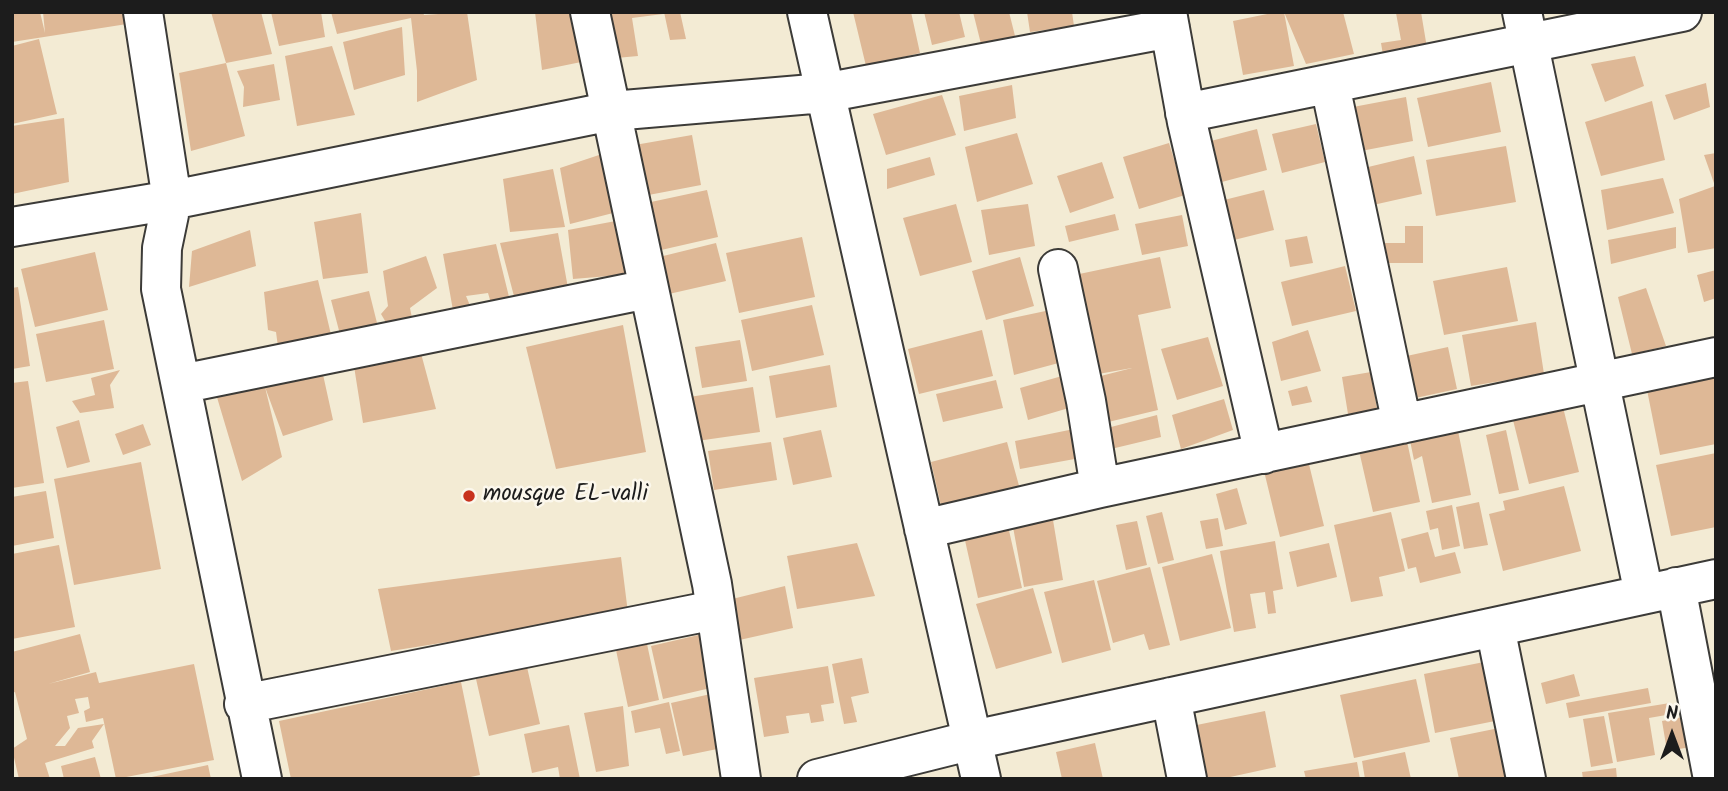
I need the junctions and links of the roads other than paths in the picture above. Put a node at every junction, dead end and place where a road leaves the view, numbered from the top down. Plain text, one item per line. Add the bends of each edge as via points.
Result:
1 (143, 12) edge
2 (590, 12) edge
3 (807, 12) edge
4 (1682, 12) edge
5 (1168, 20) edge
6 (1526, 29) edge
7 (1330, 85) junction
8 (824, 93) junction
9 (611, 111) junction
10 (1185, 113) junction
11 (172, 200) junction
12 (12, 228) edge
13 (1058, 270) dead end
14 (648, 289) junction
15 (1716, 357) edge
16 (1600, 382) junction
17 (181, 384) junction
18 (1402, 424) junction
19 (1264, 454) junction
20 (1100, 488) junction
21 (924, 529) junction
22 (1716, 579) edge
23 (1660, 591) junction
24 (715, 610) junction
25 (1495, 627) junction
26 (1171, 697) junction
27 (244, 704) junction
28 (973, 740) junction
29 (262, 779) edge
30 (741, 779) edge
31 (817, 779) edge
32 (981, 779) edge
33 (1187, 779) edge
34 (1526, 779) edge
35 (1713, 779) edge

1 - 11 street
2 - 9 street
3 - 8 street
4 - 6 street
5 - 8 street
5 - 10 street
6 - 7 street
6 - 16 street
7 - 10 street
7 - 18 street
8 - 9 street
8 - 21 street
9 - 11 street
9 - 14 street
10 - 19 street
11 - 12 street
11 - 17 street via 162,248 161,289
13 - 20 street
14 - 17 street
14 - 24 street
15 - 16 street
16 - 18 street
16 - 23 street
17 - 27 street
18 - 19 street
19 - 20 street
20 - 21 street
21 - 28 street
22 - 23 street
23 - 25 street
23 - 35 street
24 - 27 street
24 - 30 street
25 - 26 street
25 - 34 street
26 - 28 street
26 - 33 street
27 - 29 street
28 - 31 street
28 - 32 street

